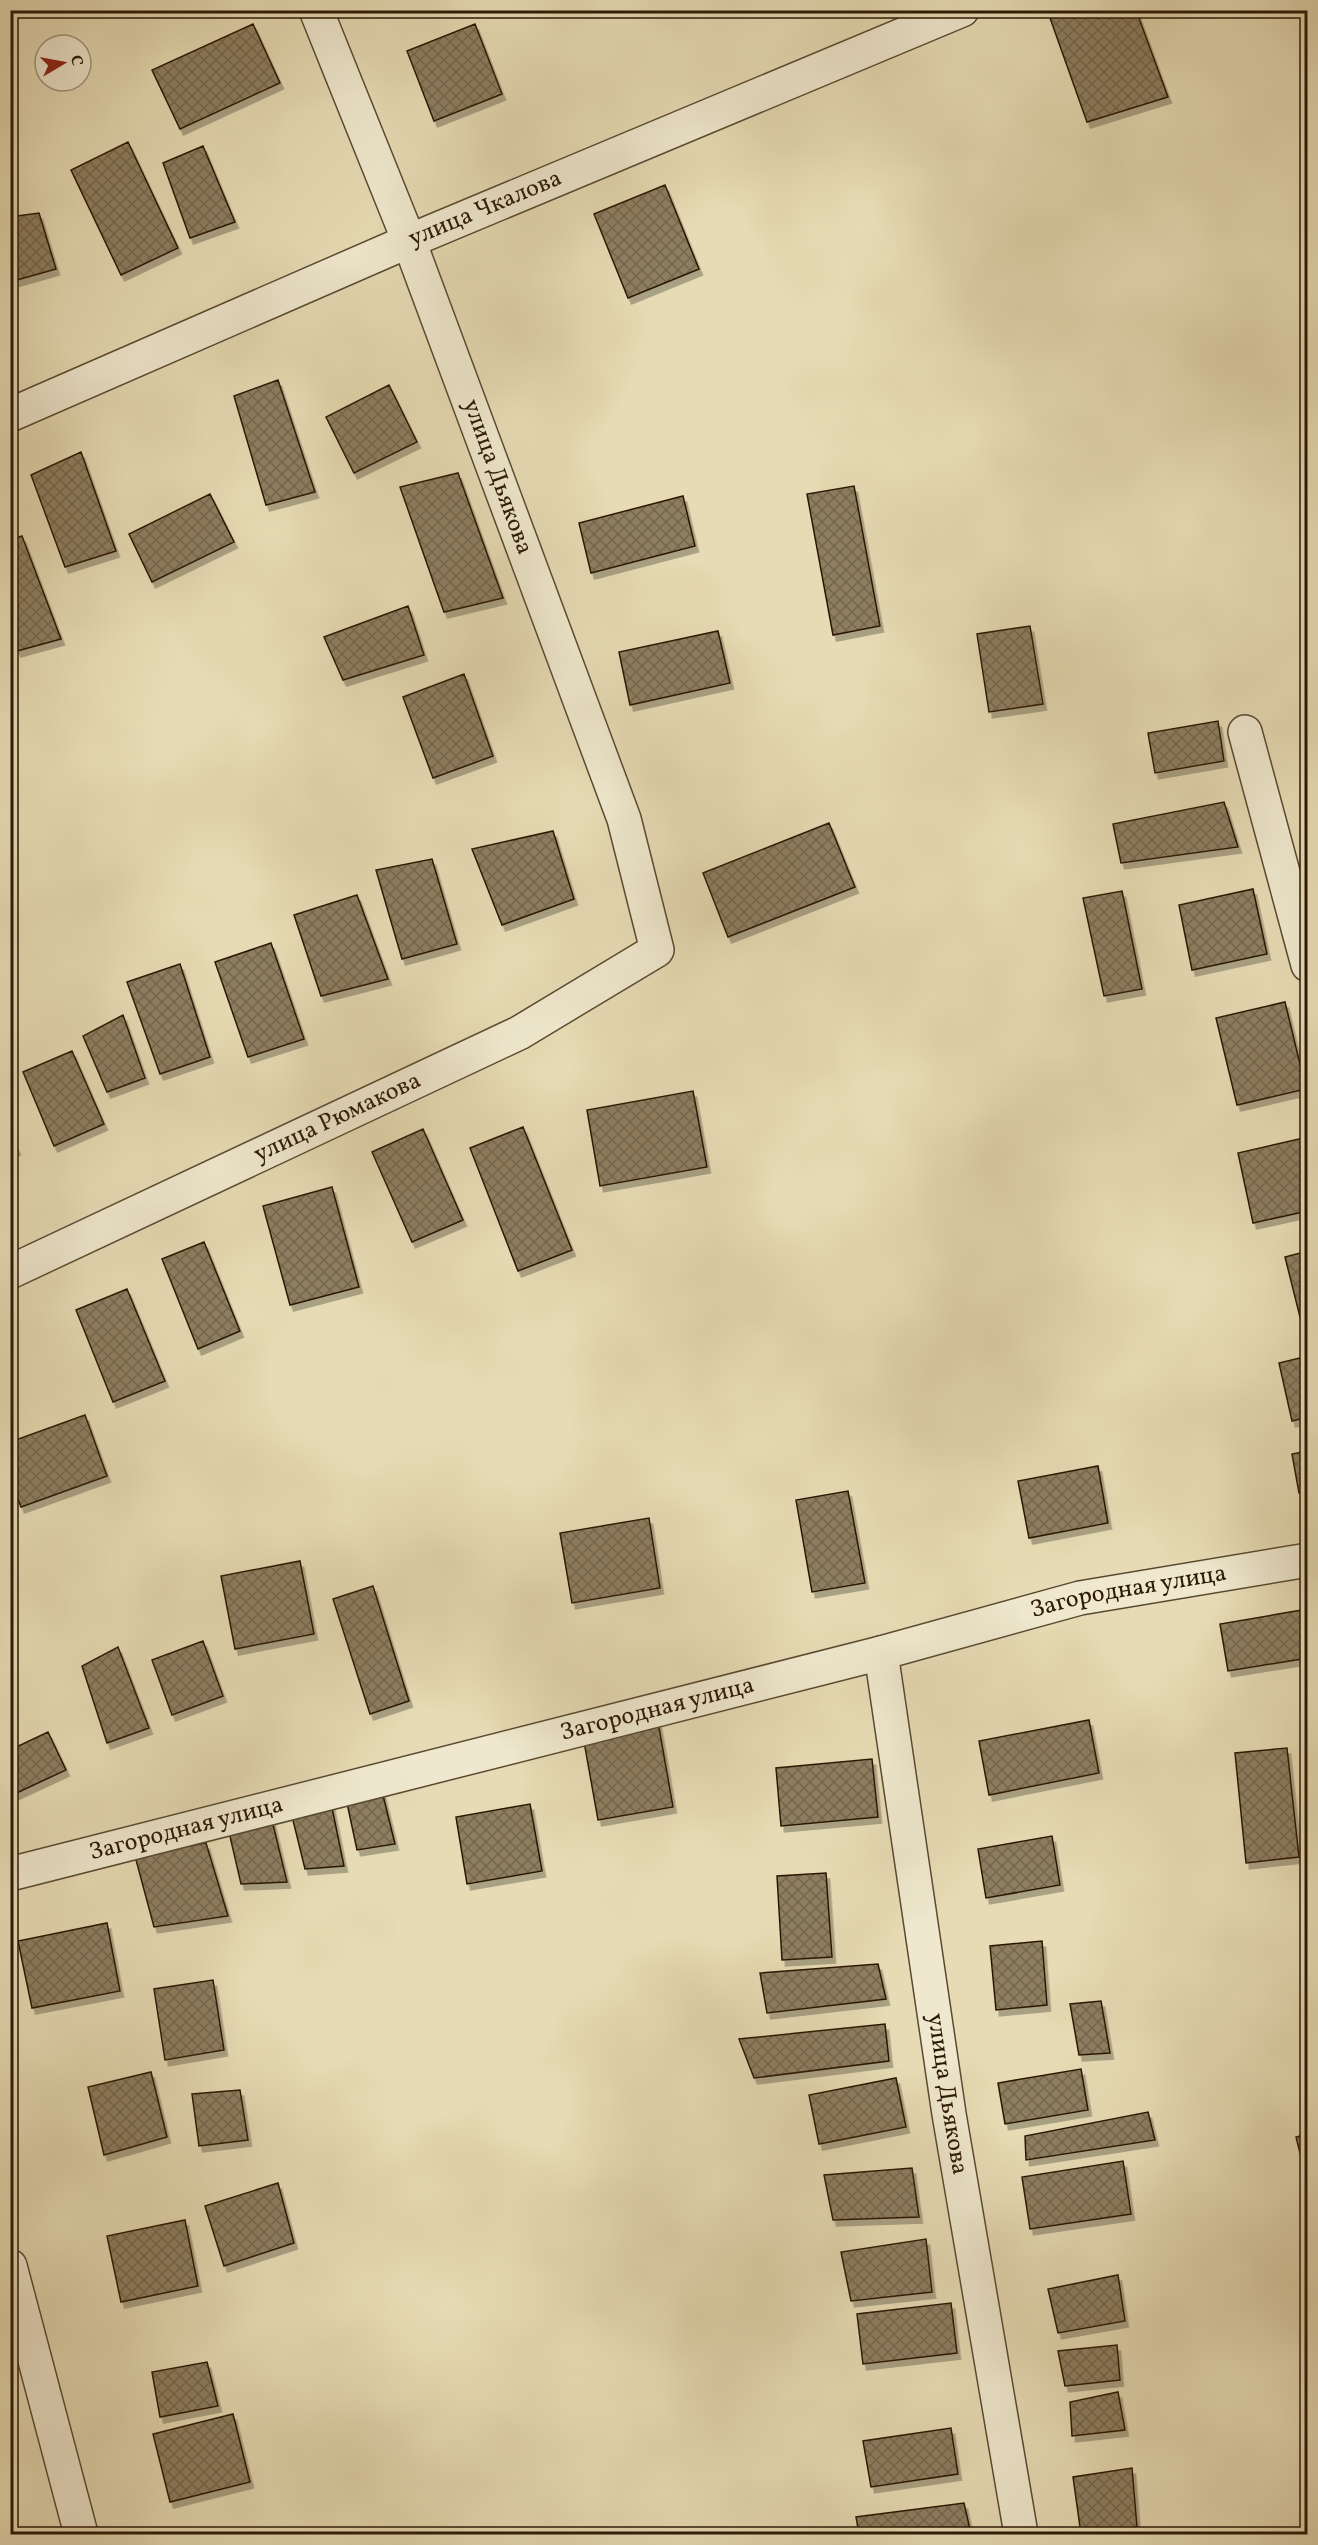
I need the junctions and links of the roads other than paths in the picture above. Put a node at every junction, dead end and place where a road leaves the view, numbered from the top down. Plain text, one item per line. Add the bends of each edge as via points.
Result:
1 (316, 10) edge
2 (962, 10) edge
3 (409, 241) junction
4 (10, 415) edge
5 (1245, 732) dead end
6 (657, 951) joint
7 (1308, 965) edge
8 (10, 1272) edge
9 (1308, 1560) edge
10 (881, 1653) junction
11 (10, 1874) edge
12 (10, 2266) edge
13 (81, 2535) edge
14 (1021, 2535) edge

1 - 3 street, улица Дьякова
2 - 3 street, улица Чкалова
3 - 4 street, улица Чкалова
3 - 6 street, улица Дьякова via 624,819
5 - 7 street
6 - 8 street, улица Рюмакова via 519,1034
9 - 10 street, Загородная улица via 1080,1598
10 - 11 street, Загородная улица
10 - 14 street, улица Дьякова via 949,2115
12 - 13 street

